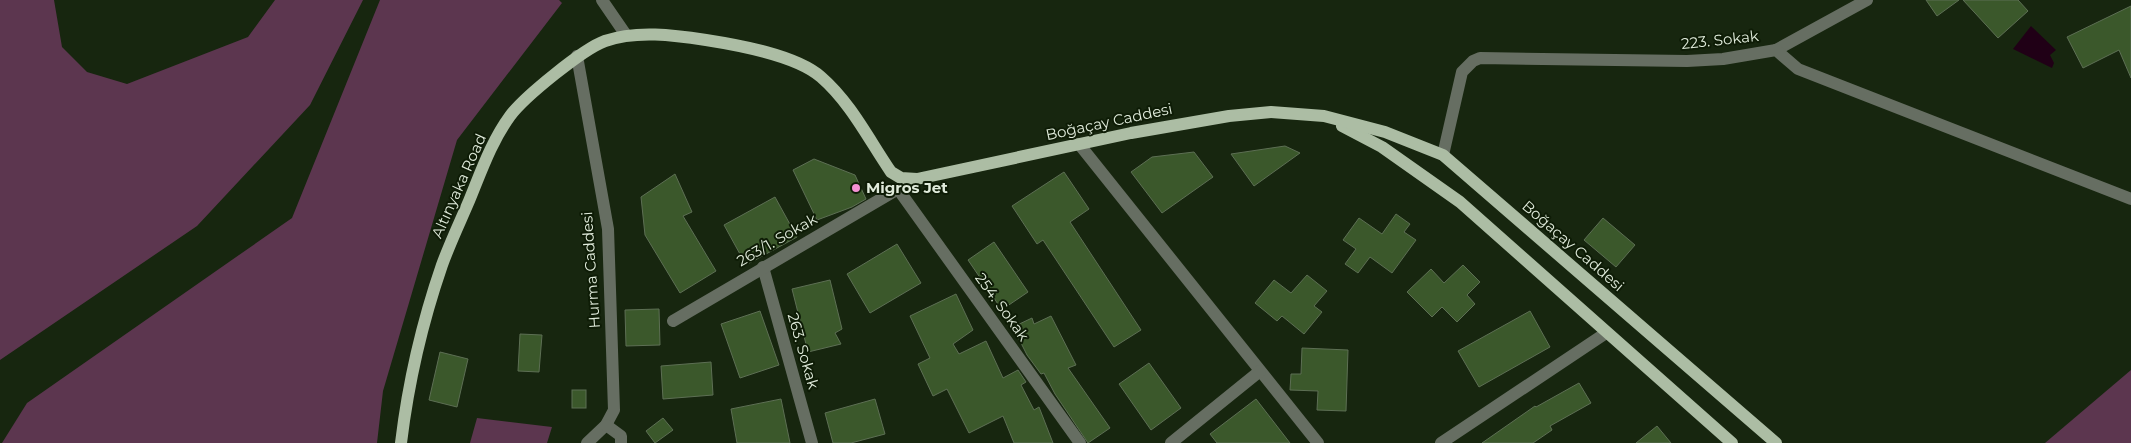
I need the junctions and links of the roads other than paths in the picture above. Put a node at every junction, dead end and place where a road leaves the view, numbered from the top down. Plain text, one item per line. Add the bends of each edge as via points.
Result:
1 (602, 0) edge
2 (1867, 0) edge
3 (626, 35) junction
4 (1776, 50) junction
5 (577, 56) junction
6 (1324, 116) junction
7 (1079, 144) junction
8 (1443, 155) junction
9 (899, 184) junction
10 (2131, 199) edge
11 (763, 267) junction
12 (673, 321) dead end
13 (1606, 333) junction
14 (1260, 370) junction
15 (606, 425) junction
16 (401, 443) edge
17 (587, 443) edge
18 (622, 443) edge
19 (812, 443) edge
20 (1080, 443) edge
21 (1171, 443) edge
22 (1318, 443) edge
23 (1441, 443) edge
24 (1732, 443) edge
25 (1776, 443) edge

1 - 3 street
2 - 4 street
3 - 5 main road, Altınyaka Road via 603,42
3 - 9 main road, Altınyaka Road via 683,36 722,43 784,57 813,72 848,107
4 - 8 street, 223. Sokak via 1723,59 1668,61 1480,58 1472,61 1462,72
4 - 10 street, 223. Sokak via 1798,69
5 - 15 street, Hurma Caddesi via 608,229 614,410
5 - 16 main road, Altınyaka Road via 510,115 488,153 442,265 407,392
6 - 7 main road, Boğaçay Caddesi via 1271,112 1229,116
6 - 8 main road, Boğaçay Caddesi via 1385,132
6 - 13 main road, Boğaçay Caddesi via 1382,147 1460,202
7 - 9 main road, Boğaçay Caddesi
7 - 14 street
8 - 25 main road, Boğaçay Caddesi
9 - 11 street, 263/1. Sokak
9 - 20 street, 254. Sokak
11 - 12 street, 263/1. Sokak
11 - 19 street, 263. Sokak
13 - 23 street
13 - 24 main road, Boğaçay Caddesi
14 - 21 street
14 - 22 street
15 - 17 street, Hurma Caddesi
15 - 18 street via 621,436

